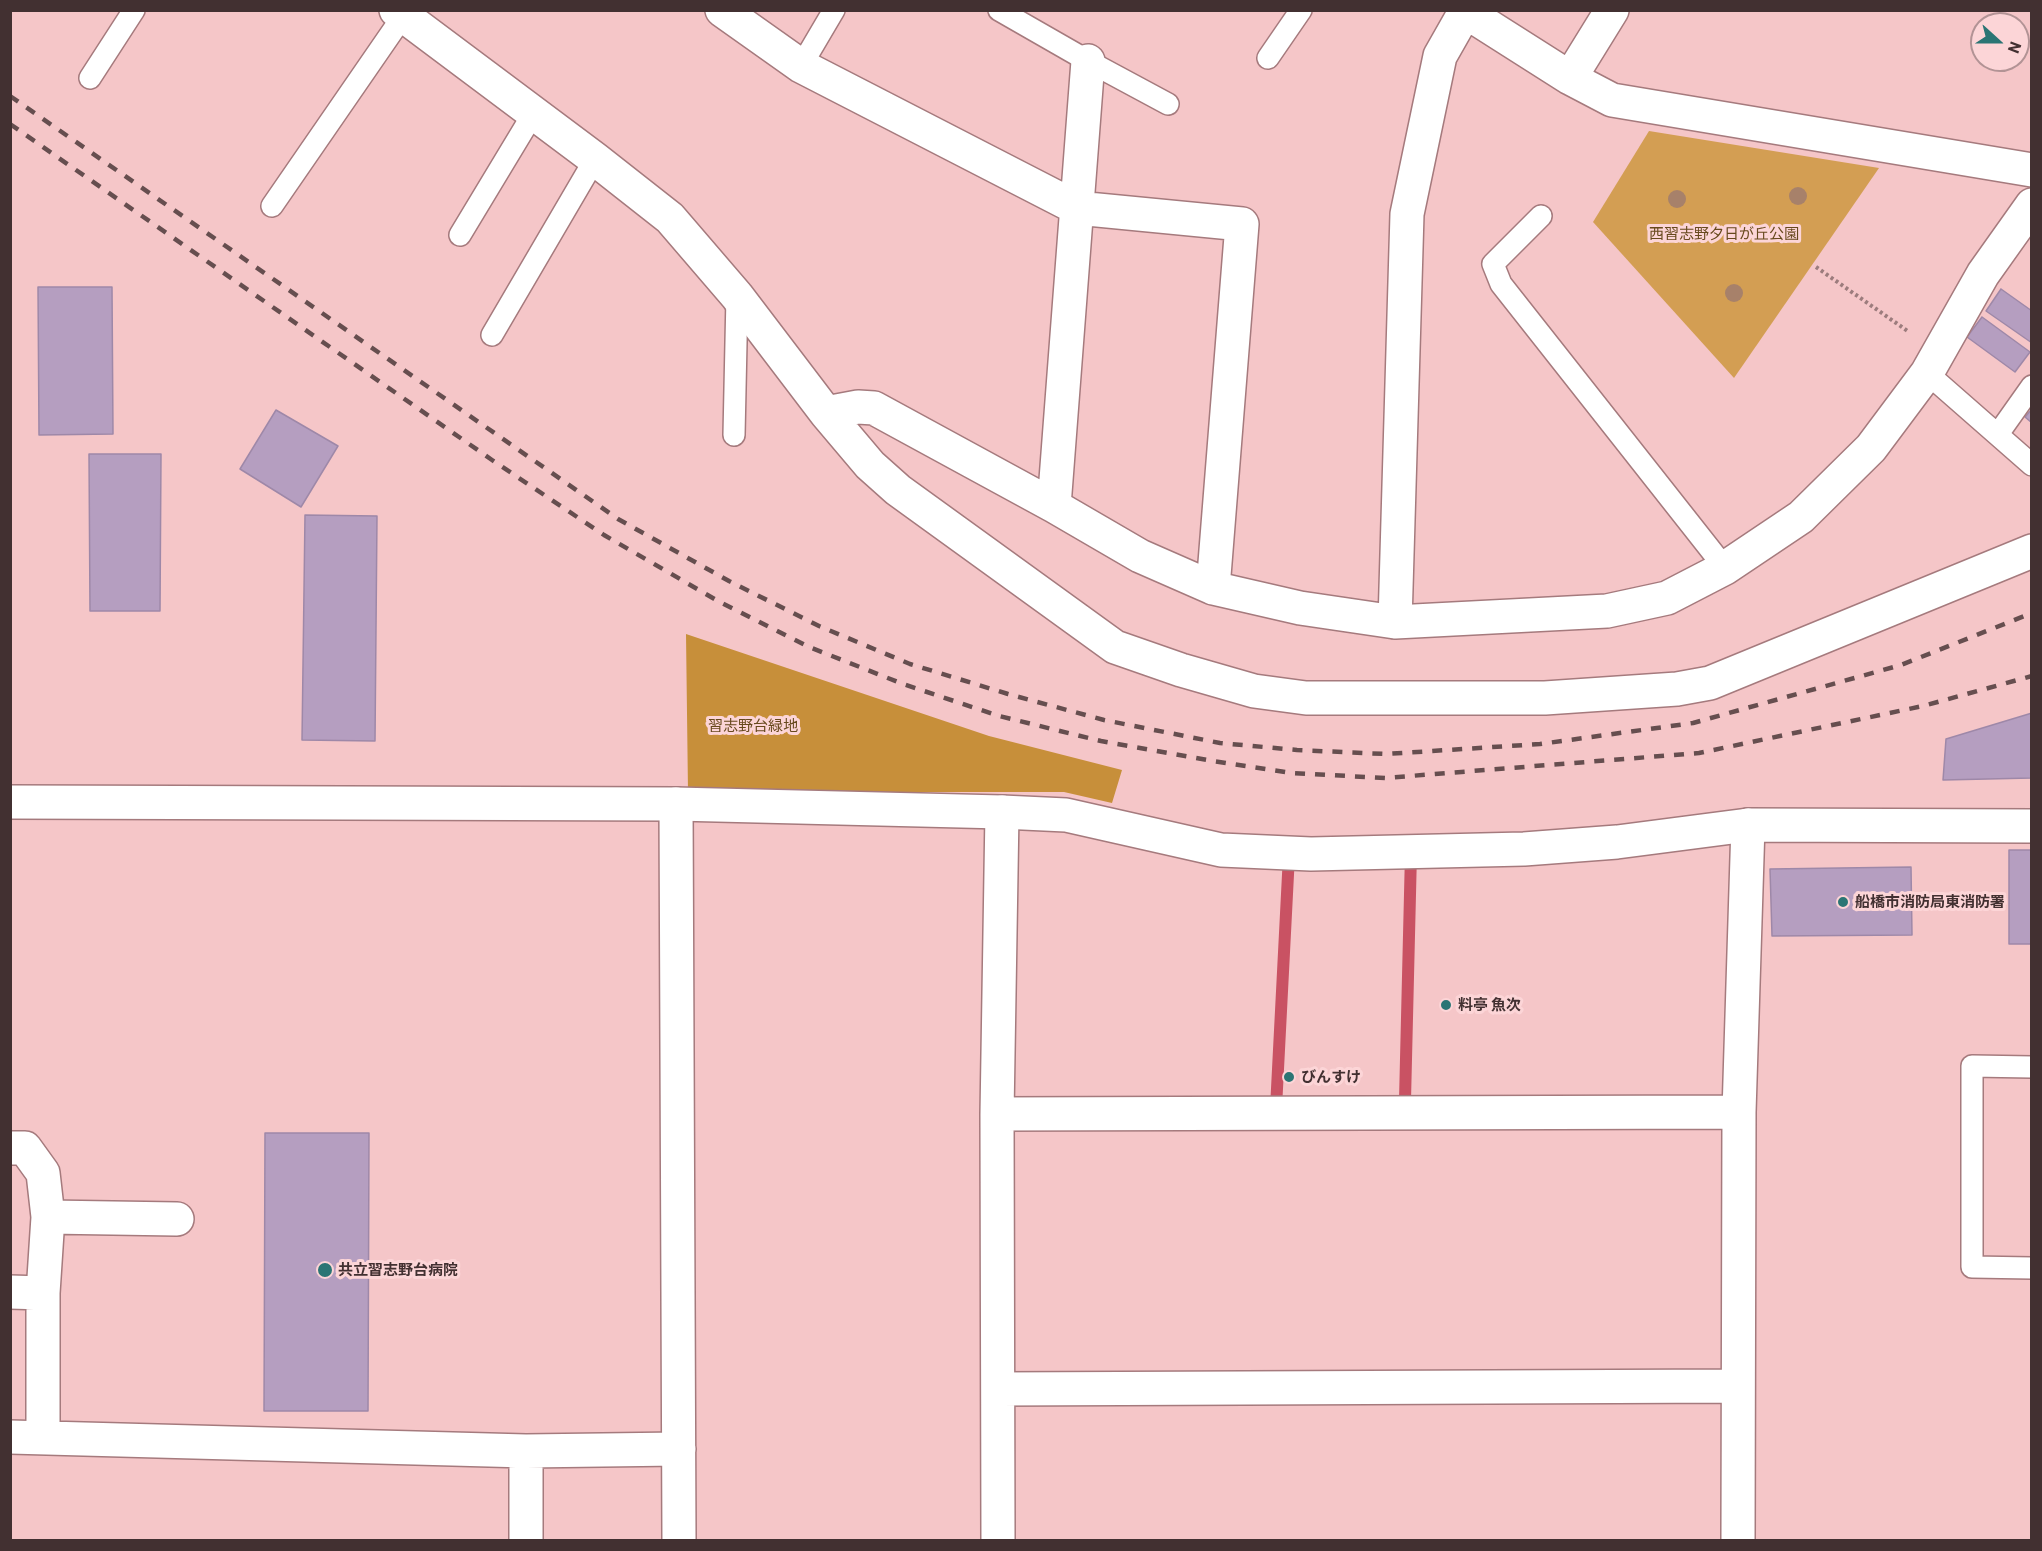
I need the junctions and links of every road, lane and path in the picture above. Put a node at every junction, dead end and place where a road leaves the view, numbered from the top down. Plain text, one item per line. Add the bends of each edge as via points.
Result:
1 (134, 10) edge
2 (722, 10) edge
3 (834, 10) edge
4 (999, 10) edge
5 (1301, 10) edge
6 (1612, 10) edge
7 (1464, 11) edge
8 (399, 13) edge
9 (1268, 58) dead end
10 (1088, 61) junction
11 (801, 66) junction
12 (90, 78) dead end
13 (1570, 78) junction
14 (1168, 104) dead end
15 (533, 114) junction
16 (595, 159) junction
17 (2031, 170) edge
18 (2031, 205) edge
19 (272, 206) dead end
20 (1077, 208) junction
21 (1541, 216) dead end
22 (460, 235) dead end
23 (1816, 267) dead end
24 (737, 296) junction
25 (492, 336) dead end
26 (1933, 363) junction
27 (2031, 387) edge
28 (826, 413) junction
29 (1998, 434) junction
30 (734, 435) dead end
31 (2031, 465) edge
32 (1054, 506) junction
33 (2031, 551) edge
34 (1725, 568) junction
35 (1213, 588) junction
36 (1395, 622) junction
37 (10, 802) edge
38 (676, 804) junction
39 (1002, 812) junction
40 (1748, 825) junction
41 (2031, 826) edge
42 (2031, 1067) edge
43 (1739, 1112) junction
44 (997, 1114) junction
45 (10, 1148) edge
46 (48, 1216) junction
47 (177, 1219) dead end
48 (2031, 1268) edge
49 (10, 1292) edge
50 (43, 1293) junction
51 (1737, 1386) junction
52 (998, 1389) junction
53 (10, 1437) edge
54 (43, 1437) junction
55 (679, 1449) junction
56 (526, 1451) junction
57 (526, 1540) edge
58 (679, 1540) edge
59 (999, 1540) edge
60 (1738, 1540) edge

1 - 12 lane
2 - 11 street
3 - 11 lane
4 - 10 lane
5 - 9 lane
6 - 13 street
7 - 13 street
7 - 36 street via 1440,56 1407,214
8 - 15 street
8 - 19 lane
10 - 14 lane
10 - 20 street
11 - 20 street
13 - 17 street via 1612,100
15 - 16 street
15 - 22 lane
16 - 24 street via 670,218
16 - 25 lane
18 - 26 street via 1983,274
20 - 32 street
20 - 35 street via 1242,224
21 - 34 lane via 1493,264 1502,284
23 - 26 path
24 - 28 street
24 - 30 lane
26 - 29 lane
26 - 34 street via 1870,448 1801,517
27 - 29 lane
28 - 32 street via 874,408
28 - 33 street via 870,465 898,490 1115,647 1254,691 1306,698 1545,698 1710,683
29 - 31 lane
32 - 35 street via 1140,556
34 - 36 street via 1667,598 1607,611
35 - 36 street via 1300,608
37 - 38 street
38 - 39 street
38 - 55 street
39 - 40 street via 1066,815 1221,850 1311,854 1524,849
39 - 44 street
40 - 41 street
40 - 43 street
42 - 48 lane via 1972,1066 1972,1267
43 - 44 street
43 - 51 street
44 - 52 street
45 - 46 street via 25,1148 43,1173
46 - 47 street
46 - 50 street
49 - 50 street
50 - 54 street
51 - 52 street
51 - 60 street
52 - 59 street
53 - 54 street
54 - 56 street
55 - 56 street
55 - 58 street
56 - 57 street

